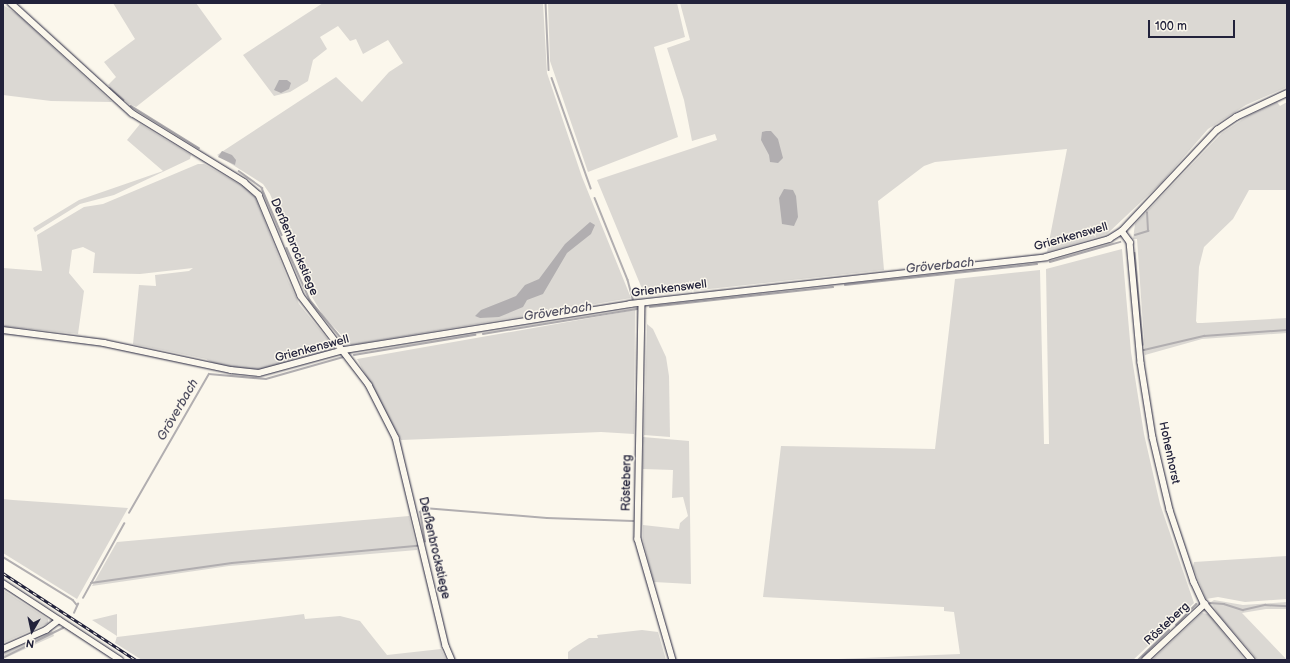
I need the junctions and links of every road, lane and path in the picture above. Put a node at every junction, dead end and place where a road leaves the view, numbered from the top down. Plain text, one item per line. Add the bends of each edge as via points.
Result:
1 (11, 3) edge
2 (1287, 93) edge
3 (1122, 231) junction
4 (642, 303) junction
5 (3, 330) edge
6 (344, 350) junction
7 (3, 583) edge
8 (1205, 604) junction
9 (59, 620) junction
10 (3, 650) edge
11 (120, 660) edge
12 (452, 660) edge
13 (673, 660) edge
14 (1145, 660) edge
15 (1252, 660) edge

1 - 6 street, Derßenbrockstiege via 137,116 254,189 262,199 301,296 317,320
2 - 3 street, Grienkenswell via 1250,110 1216,130
3 - 4 street, Grienkenswell via 1109,239 1046,257
3 - 8 street, Hohenhorst via 1130,242 1141,363 1153,438 1170,510 1194,582
4 - 6 street, Grienkenswell
4 - 13 street, Rösteberg via 638,539
5 - 6 street, Grienkenswell via 104,343 250,373 276,370
6 - 12 street, Derßenbrockstiege via 369,385 396,438 446,646
7 - 9 street
8 - 14 street, Rösteberg
8 - 15 street, Hohenhorst
9 - 10 street via 46,630
9 - 11 street

